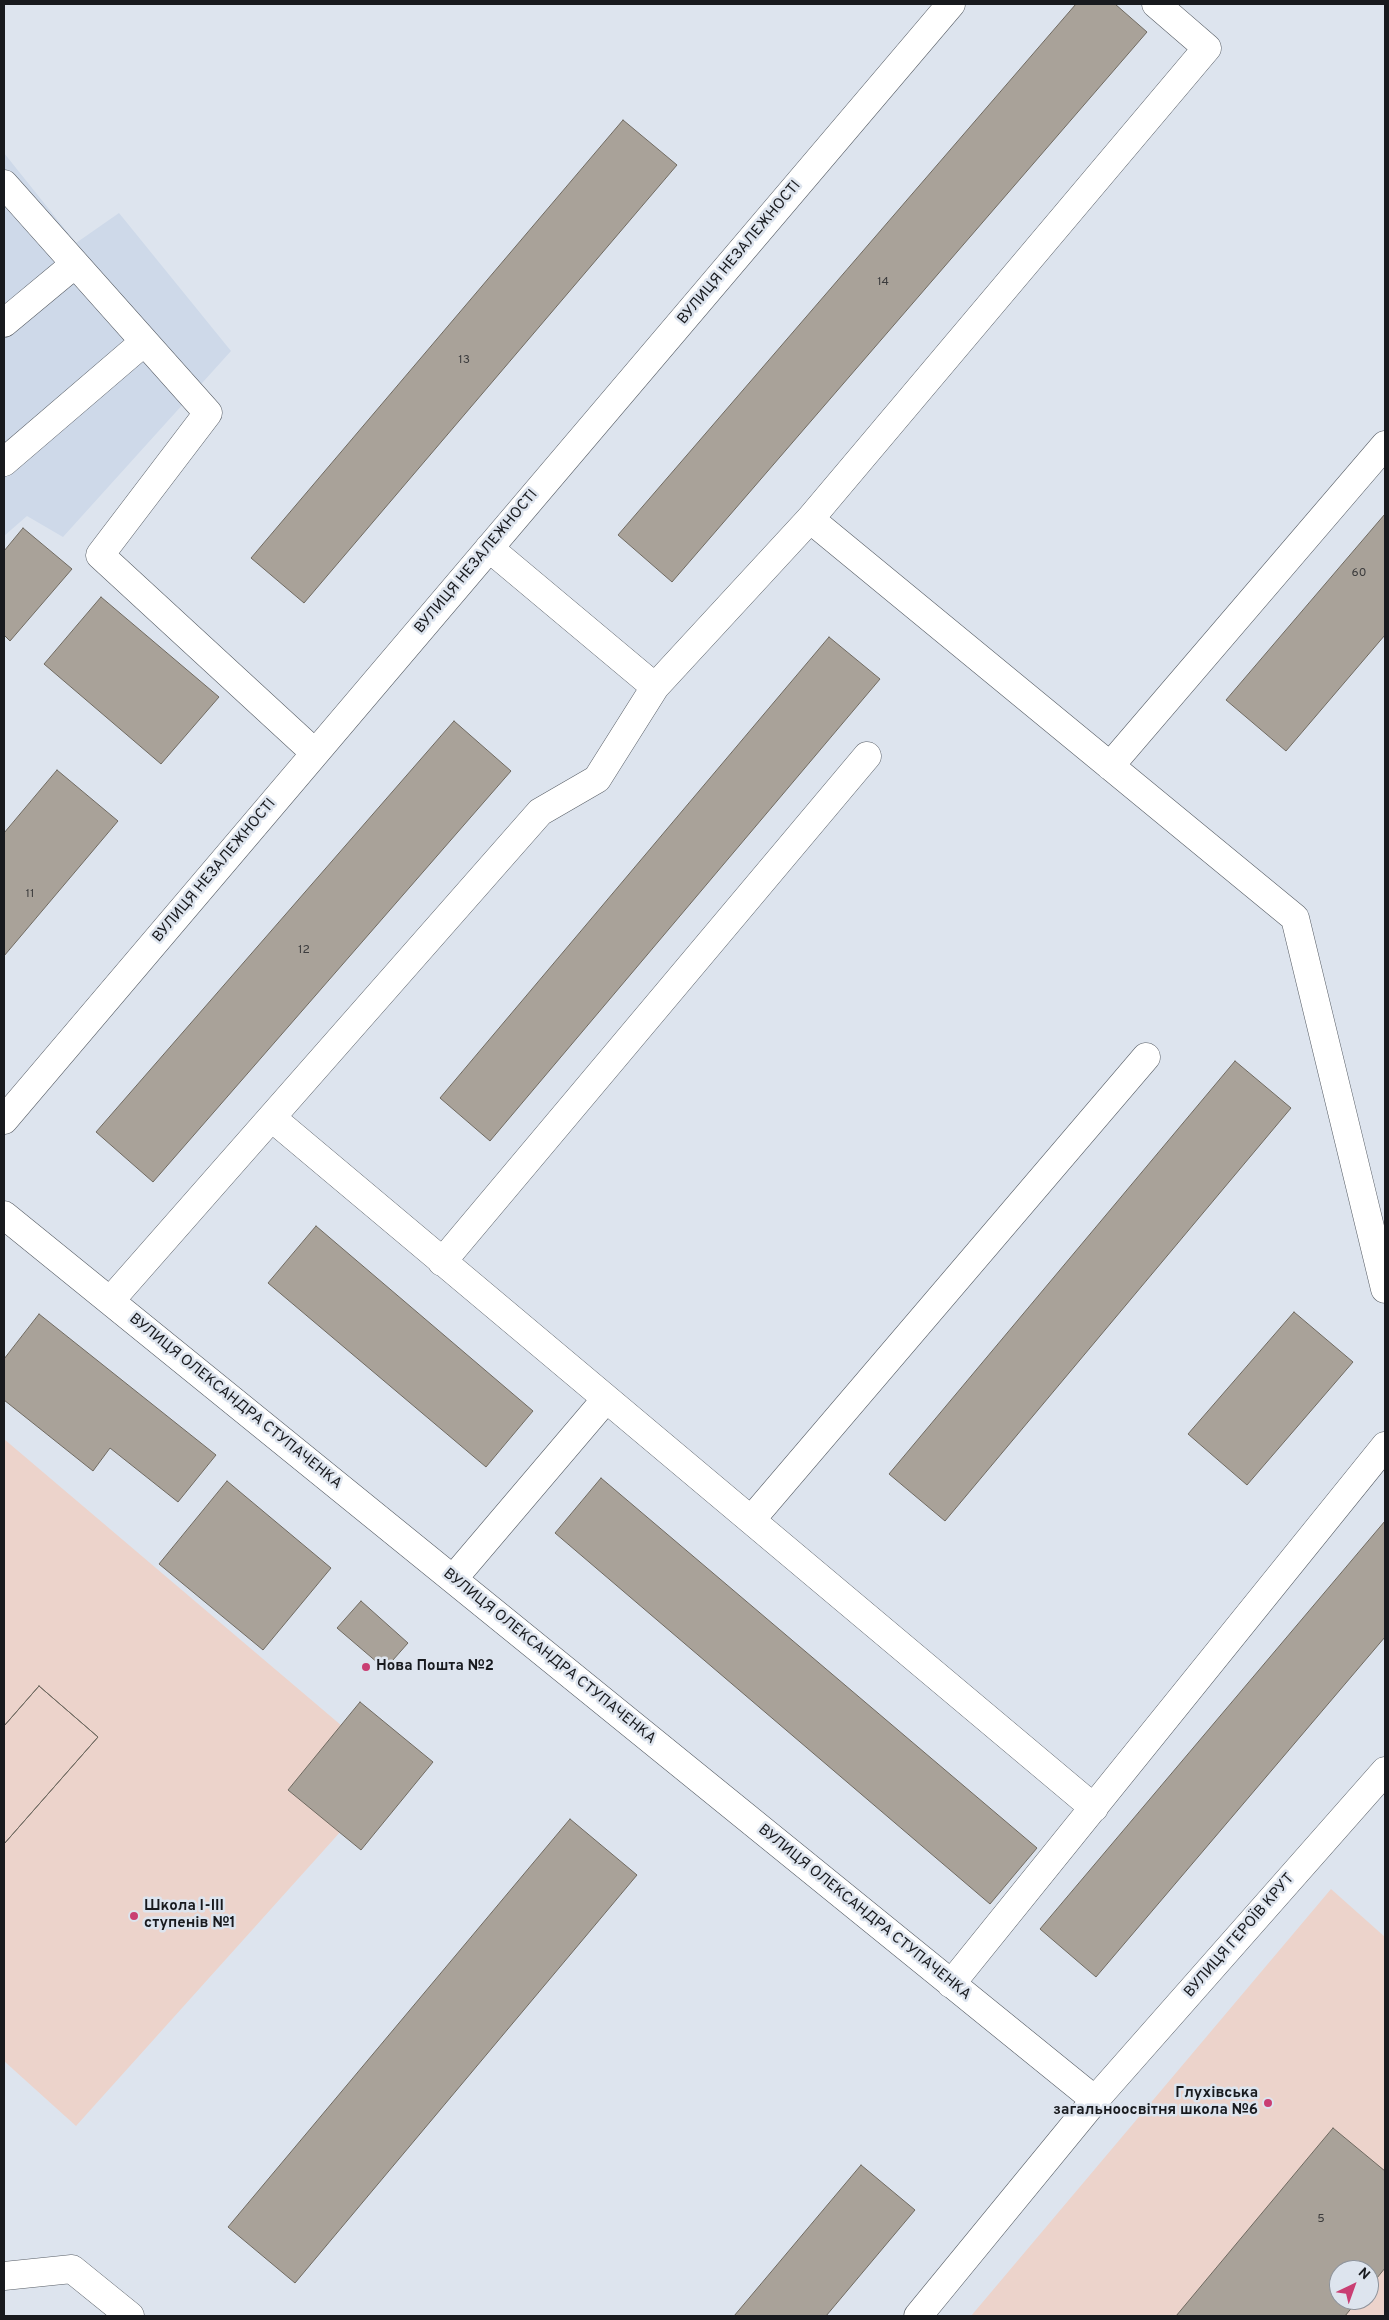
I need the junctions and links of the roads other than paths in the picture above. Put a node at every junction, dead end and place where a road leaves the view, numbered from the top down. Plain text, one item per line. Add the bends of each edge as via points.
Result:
1 (951, 4) edge
2 (1156, 4) edge
3 (4, 184) edge
4 (76, 264) junction
5 (4, 323) edge
6 (144, 342) junction
7 (1385, 445) edge
8 (4, 462) edge
9 (810, 519) junction
10 (489, 548) junction
11 (655, 687) junction
12 (315, 753) junction
13 (867, 756) dead end
14 (1110, 766) junction
15 (1146, 1057) dead end
16 (272, 1118) junction
17 (4, 1120) edge
18 (4, 1215) edge
19 (442, 1262) junction
20 (1385, 1288) edge
21 (110, 1302) junction
22 (606, 1399) junction
23 (1385, 1446) edge
24 (751, 1520) junction
25 (453, 1579) junction
26 (1385, 1771) edge
27 (1094, 1808) junction
28 (951, 1984) junction
29 (1095, 2100) junction
30 (4, 2276) edge
31 (130, 2316) edge
32 (918, 2316) edge

1 - 10 street, ВУЛИЦЯ НЕЗАЛЕЖНОСТІ
2 - 9 street via 1207,48
3 - 4 street
4 - 5 street
4 - 6 street
6 - 8 street
6 - 12 street via 208,413 100,555
7 - 14 street
9 - 11 street
9 - 14 street
10 - 11 street
10 - 12 street, ВУЛИЦЯ НЕЗАЛЕЖНОСТІ
11 - 16 street via 597,779 540,812
12 - 17 street, ВУЛИЦЯ НЕЗАЛЕЖНОСТІ
13 - 19 street
14 - 20 street via 1294,918
15 - 24 street
16 - 19 street
16 - 21 street
18 - 21 street, ВУЛИЦЯ ОЛЕКСАНДРА СТУПАЧЕНКА
19 - 22 street
21 - 25 street, ВУЛИЦЯ ОЛЕКСАНДРА СТУПАЧЕНКА
22 - 24 street
22 - 25 street
23 - 27 street
24 - 27 street
25 - 28 street, ВУЛИЦЯ ОЛЕКСАНДРА СТУПАЧЕНКА
26 - 29 street, ВУЛИЦЯ ГЕРОЇВ КРУТ
27 - 28 street
28 - 29 street, ВУЛИЦЯ ОЛЕКСАНДРА СТУПАЧЕНКА
29 - 32 street, ВУЛИЦЯ ГЕРОЇВ КРУТ
30 - 31 street via 72,2269

